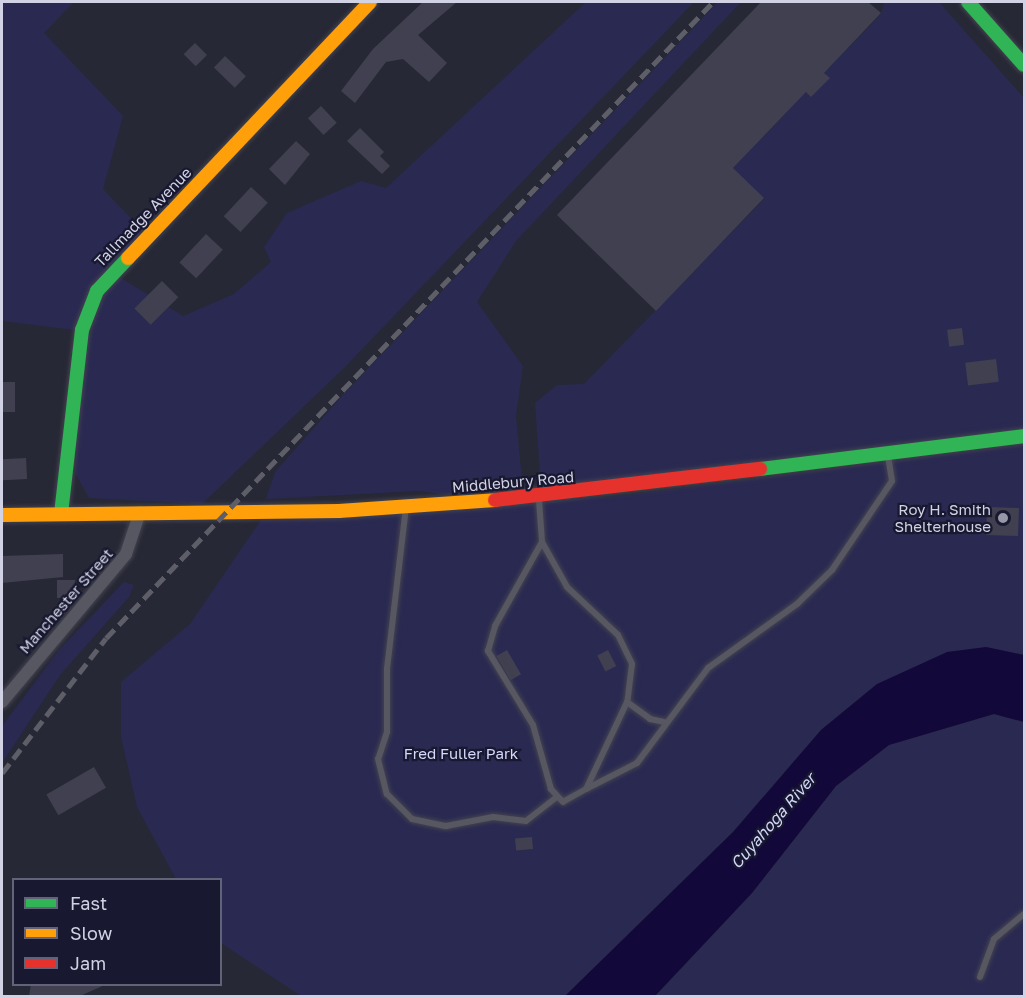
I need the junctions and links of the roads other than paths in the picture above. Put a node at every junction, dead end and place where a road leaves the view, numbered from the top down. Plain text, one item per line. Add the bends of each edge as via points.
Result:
1 (370, 2) edge
2 (968, 2) edge
3 (1024, 65) edge
4 (1024, 436) edge
5 (888, 454) junction
6 (539, 497) junction
7 (406, 507) junction
8 (140, 513) junction
9 (61, 514) junction
10 (2, 515) edge
11 (542, 542) junction
12 (2, 702) edge
13 (627, 702) junction
14 (664, 722) junction
15 (586, 789) junction
16 (557, 797) junction
17 (1024, 914) edge
18 (980, 977) dead end

1 - 9 street, Tallmadge Avenue via 98,291 82,330
2 - 3 street
4 - 5 street, Middlebury Road
5 - 6 street, Middlebury Road
5 - 14 lane via 892,480 832,570 796,604 708,668
6 - 7 street, Middlebury Road
6 - 11 lane
7 - 8 street, Middlebury Road
7 - 16 lane via 387,668 387,732 378,759 387,794 412,819 446,826 493,818 526,821
8 - 9 street, Middlebury Road
8 - 12 street, Manchester Street via 121,561
9 - 10 street, Middlebury Road
11 - 13 lane via 575,599 625,644 632,676
11 - 16 lane via 495,626 488,651 532,725
13 - 14 lane via 650,719
13 - 15 lane
14 - 15 lane via 637,763
15 - 16 lane via 569,801
17 - 18 lane via 994,939 981,962

